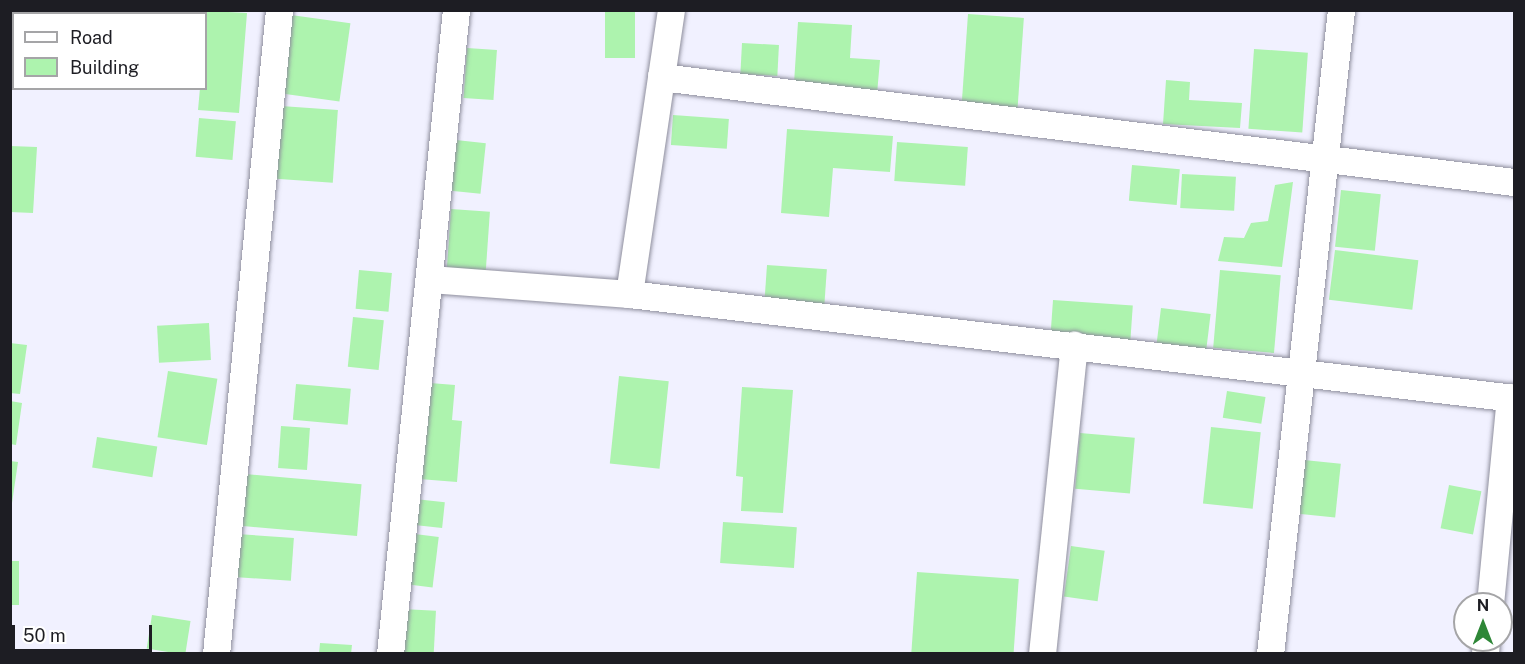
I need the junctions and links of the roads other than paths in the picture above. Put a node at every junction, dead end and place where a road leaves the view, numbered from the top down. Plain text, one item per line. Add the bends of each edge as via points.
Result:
1 (279, 10) edge
2 (456, 10) edge
3 (671, 10) edge
4 (1341, 10) edge
5 (661, 77) junction
6 (1325, 157) junction
7 (1515, 182) edge
8 (430, 279) junction
9 (629, 294) junction
10 (1074, 345) junction
11 (1301, 371) junction
12 (1513, 397) edge
13 (1491, 592) edge
14 (216, 654) edge
15 (390, 654) edge
16 (1042, 654) edge
17 (1270, 654) edge

1 - 14 street
2 - 8 street
3 - 5 street
4 - 6 street
5 - 6 street
5 - 9 street
6 - 7 street
6 - 11 street
8 - 9 street
8 - 15 street
9 - 10 street
10 - 11 street
10 - 16 street
11 - 12 street
11 - 17 street
12 - 13 street

